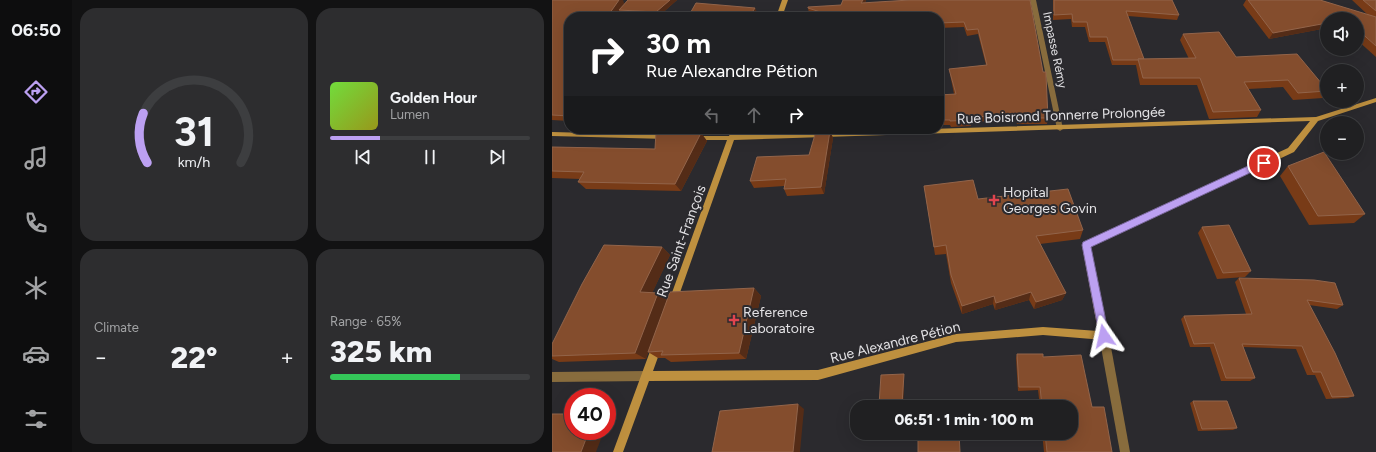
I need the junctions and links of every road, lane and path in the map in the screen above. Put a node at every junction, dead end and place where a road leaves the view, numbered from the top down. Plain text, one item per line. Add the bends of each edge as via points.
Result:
1 (785, 0) edge
2 (1033, 0) edge
3 (781, 12) edge
4 (1376, 100) edge
5 (1316, 119) junction
6 (1060, 129) junction
7 (944, 132) edge
8 (552, 134) edge
9 (734, 134) edge
10 (878, 134) edge
11 (677, 137) edge
12 (685, 137) edge
13 (732, 138) junction
14 (670, 310) edge
15 (1104, 336) junction
16 (660, 339) edge
17 (646, 376) junction
18 (552, 377) edge
19 (618, 452) edge
20 (1125, 452) edge

1 - 3 street
2 - 6 street, Impasse Rémy
4 - 5 street, Rue Boisrond Tonnerre Prolongée
5 - 6 street, Rue Boisrond Tonnerre Prolongée
5 - 15 street via 1291,150 1086,245
6 - 7 street, Rue Boisrond Tonnerre Prolongée
8 - 11 street
9 - 13 street, Rue Saint-François
10 - 13 street, Rue Boisrond Tonnerre Prolongée
12 - 13 street, Rue Boisrond Tonnerre Prolongée
13 - 14 street, Rue Saint-François
15 - 17 street, Rue Alexandre Pétion via 1043,331 956,338 818,375
15 - 20 street
16 - 17 street
17 - 18 street, Rue Alexandre Pétion
17 - 19 street

